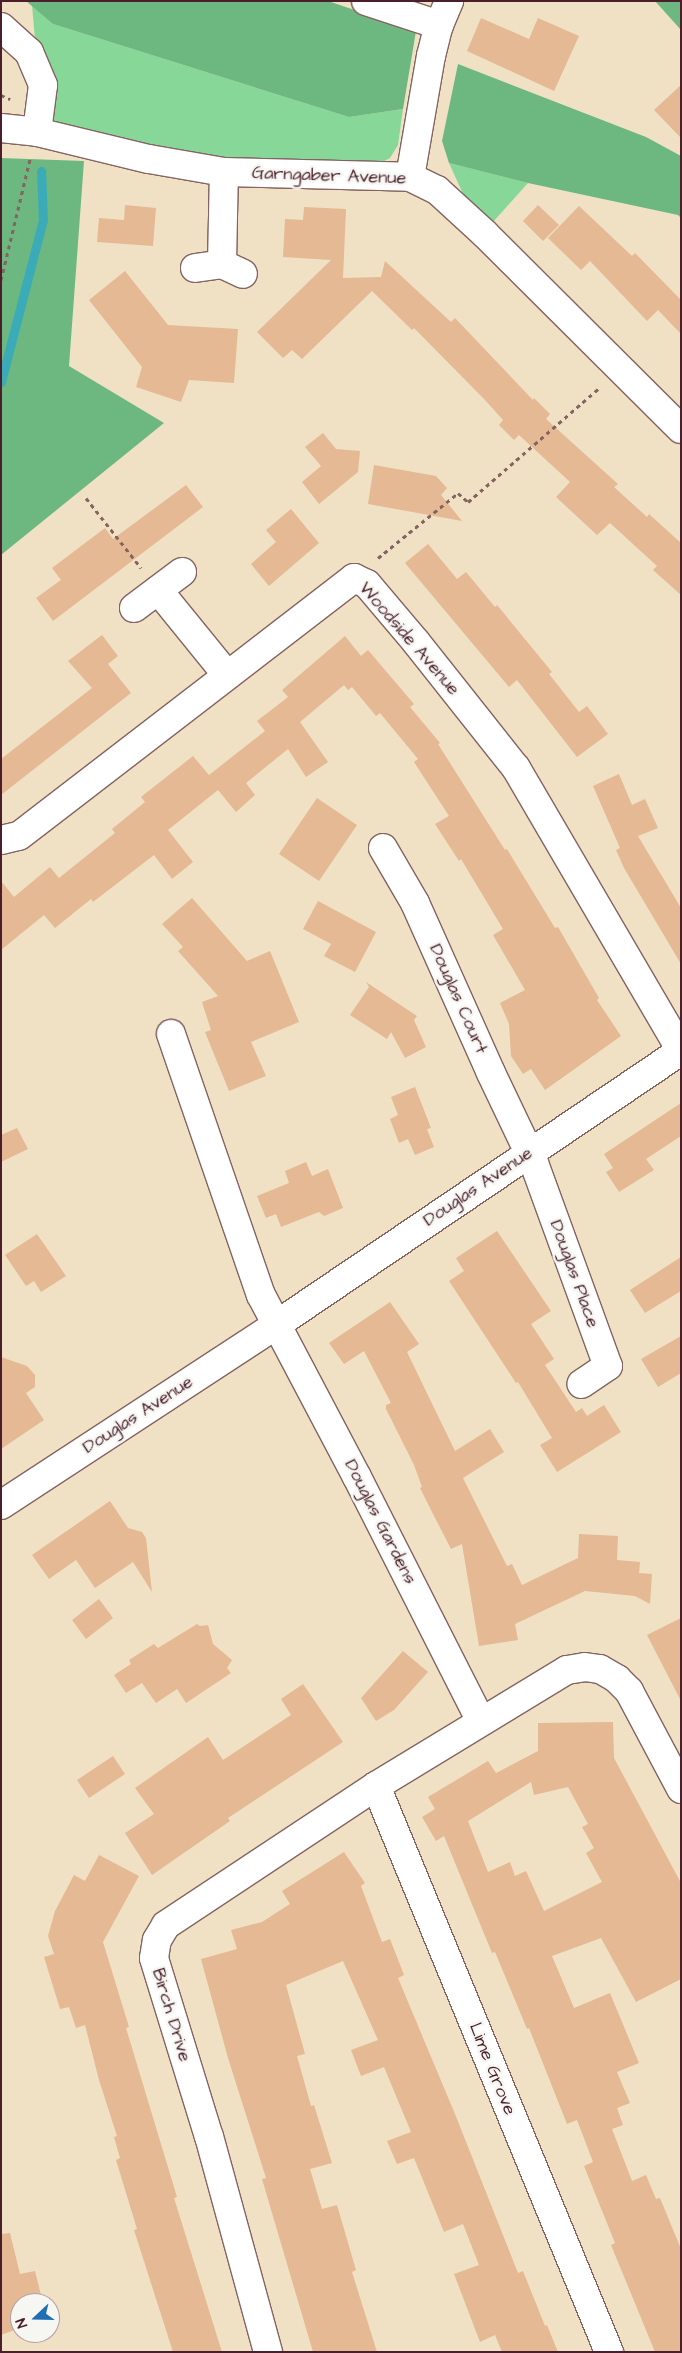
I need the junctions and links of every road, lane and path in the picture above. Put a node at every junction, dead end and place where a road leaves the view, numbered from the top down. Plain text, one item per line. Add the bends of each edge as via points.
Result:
1 (366, 1) edge
2 (444, 13) edge
3 (1, 27) edge
4 (1, 128) edge
5 (37, 132) junction
6 (224, 172) junction
7 (410, 177) junction
8 (195, 268) dead end
9 (1, 280) edge
10 (620, 369) junction
11 (681, 429) edge
12 (86, 498) dead end
13 (182, 572) dead end
14 (354, 578) junction
15 (158, 590) junction
16 (134, 608) dead end
17 (227, 675) junction
18 (1, 840) edge
19 (383, 848) dead end
20 (171, 1034) dead end
21 (681, 1050) edge
22 (530, 1151) junction
23 (276, 1325) junction
24 (581, 1384) dead end
25 (1, 1505) edge
26 (481, 1721) junction
27 (376, 1786) junction
28 (681, 1789) edge
29 (268, 2352) edge
30 (609, 2352) edge

1 - 2 street
2 - 7 street via 431,56
3 - 5 street via 30,52 43,85
4 - 5 street, Garngaber Avenue
5 - 6 street, Garngaber Avenue via 149,159
5 - 9 path
6 - 7 street, Garngaber Avenue
6 - 8 street via 232,269
7 - 10 street, Garngaber Avenue via 437,190
10 - 11 street, Garngaber Avenue
10 - 14 path via 468,502 458,493
12 - 15 path
13 - 15 street
14 - 17 street, Woodside Avenue
14 - 21 street, Woodside Avenue via 367,584 516,768
15 - 16 street
15 - 17 street
17 - 18 street, Woodside Avenue via 19,836
19 - 22 street, Douglas Court via 415,902 491,1073
20 - 23 street via 261,1295
21 - 22 street, Douglas Avenue
22 - 23 street, Douglas Avenue
22 - 24 street, Douglas Place via 608,1366
23 - 25 street, Douglas Avenue
23 - 26 street, Douglas Gardens
26 - 27 street, Birch Drive
26 - 28 street, Birch Drive via 567,1670 600,1669 629,1691
27 - 29 street, Birch Drive via 166,1925 157,1940 154,1958 209,2137
27 - 30 street, Lime Grove

